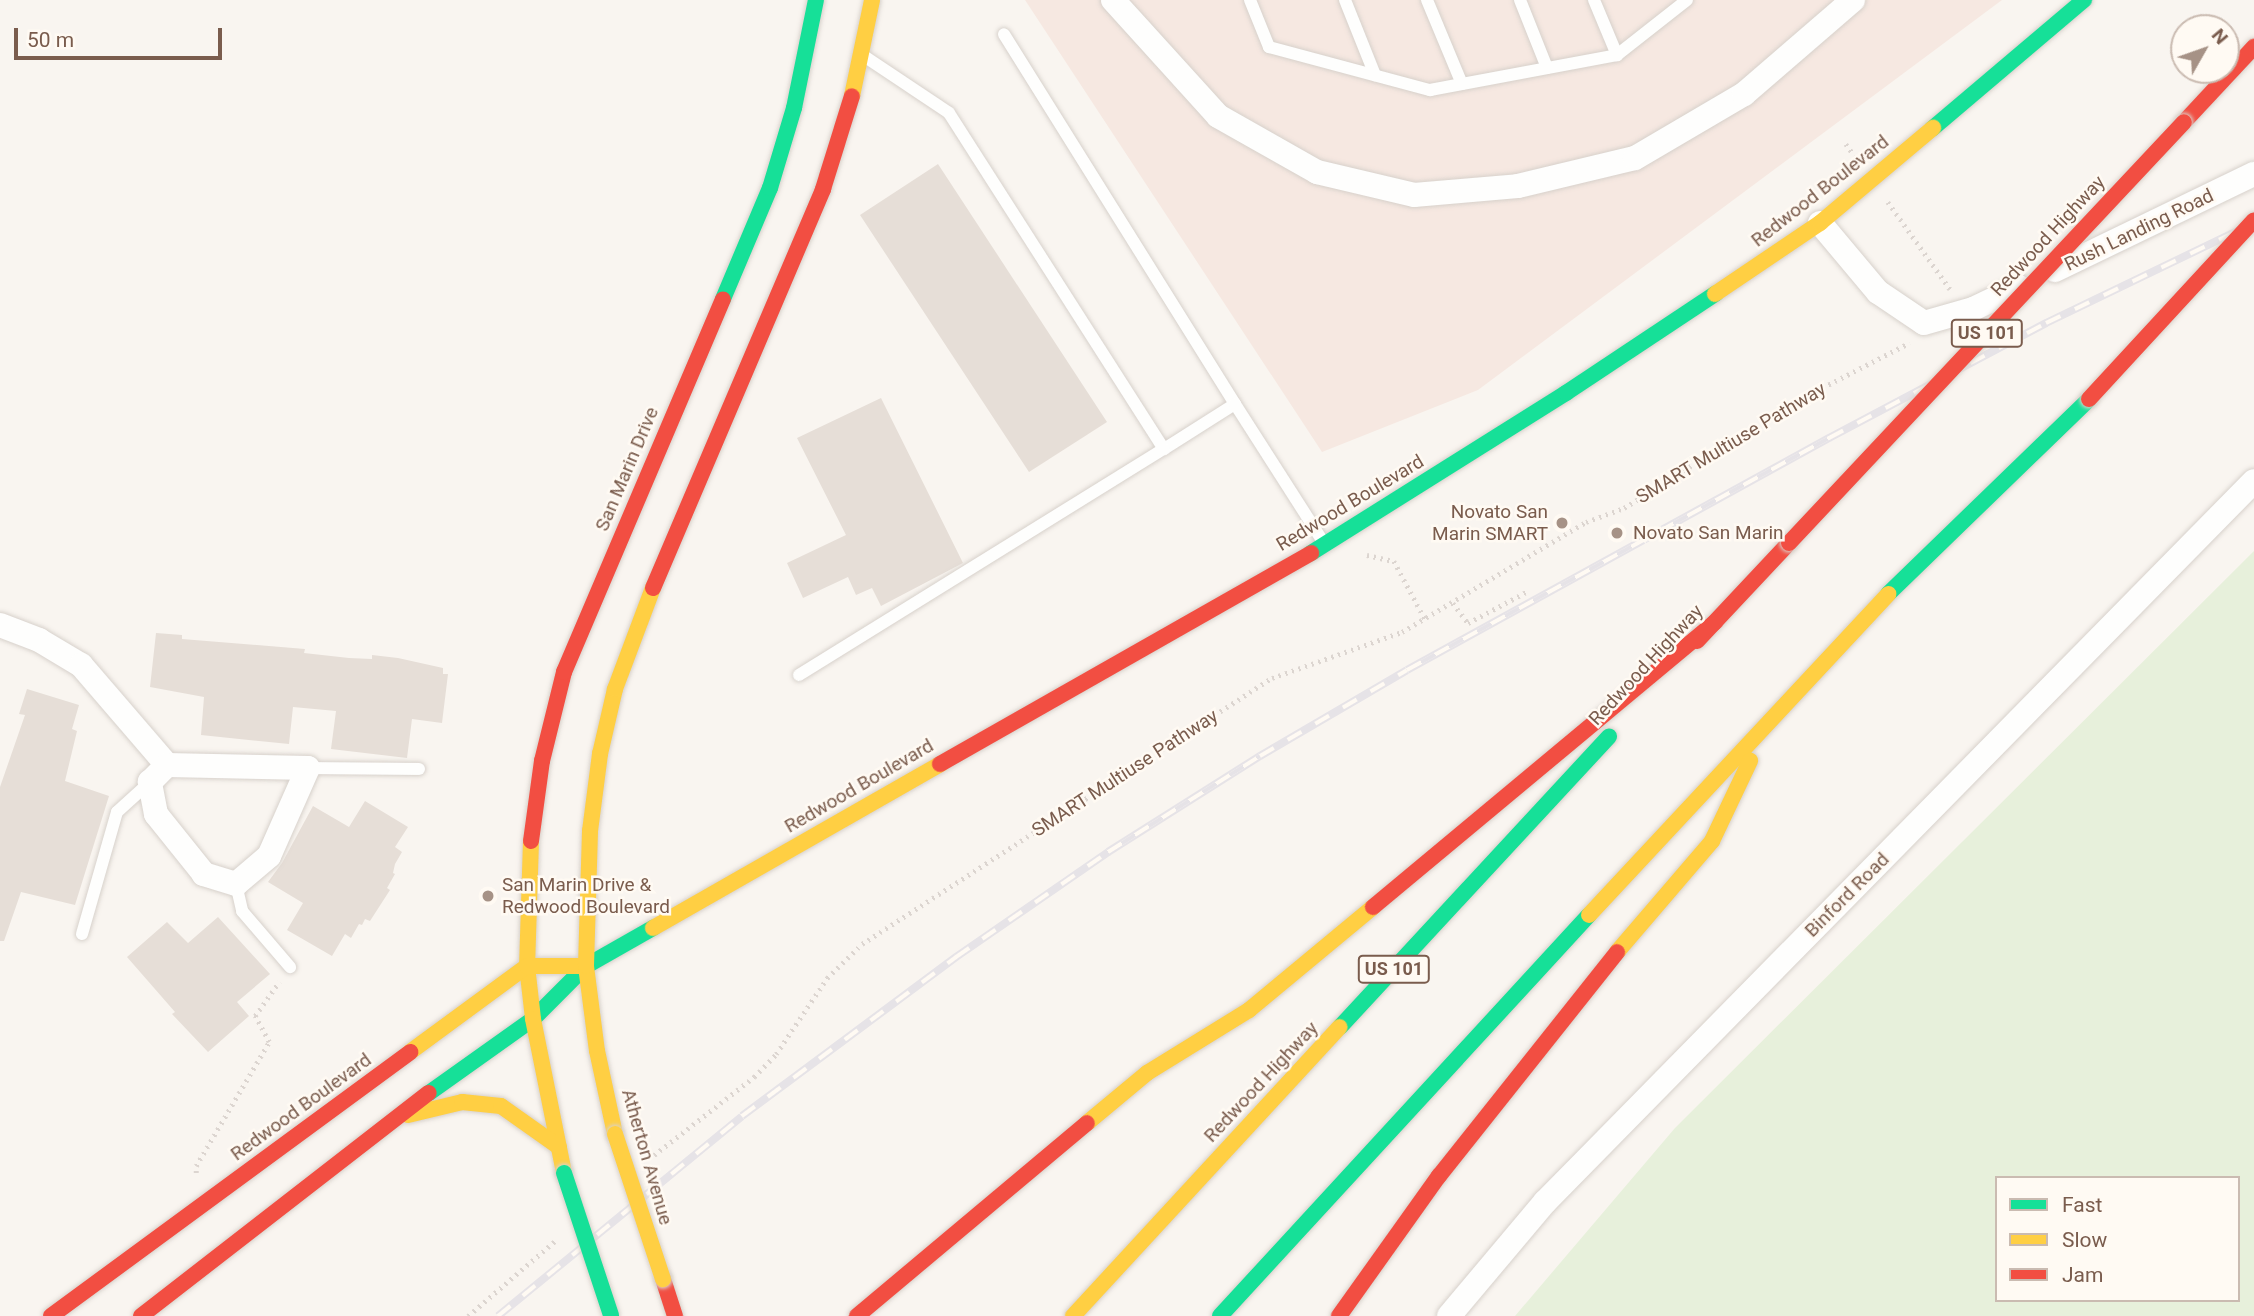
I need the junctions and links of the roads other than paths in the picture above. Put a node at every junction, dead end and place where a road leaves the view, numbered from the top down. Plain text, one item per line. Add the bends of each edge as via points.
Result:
1 (816, 0) edge
2 (872, 0) edge
3 (1250, 0) edge
4 (1346, 0) edge
5 (1427, 0) edge
6 (1520, 0) edge
7 (1594, 0) edge
8 (1687, 0) edge
9 (1853, 0) edge
10 (2084, 0) edge
11 (1116, 1) edge
12 (1674, 4) edge
13 (1004, 34) dead end
14 (2254, 47) edge
15 (861, 54) junction
16 (1617, 55) junction
17 (1547, 68) junction
18 (1375, 75) junction
19 (1462, 84) junction
20 (2254, 174) edge
21 (2254, 220) edge
22 (1820, 223) junction
23 (1235, 404) junction
24 (1164, 449) junction
25 (2254, 481) edge
26 (1325, 545) junction
27 (1715, 622) junction
28 (0, 625) edge
29 (799, 675) dead end
30 (1766, 728) junction
31 (308, 768) junction
32 (419, 769) dead end
33 (159, 773) junction
34 (236, 884) junction
35 (82, 934) dead end
36 (527, 966) junction
37 (586, 966) junction
38 (290, 967) road end
39 (533, 1019) junction
40 (393, 1118) junction
41 (559, 1147) junction
42 (51, 1316) edge
43 (141, 1316) edge
44 (611, 1316) edge
45 (675, 1316) edge
46 (858, 1316) edge
47 (1073, 1316) edge
48 (1220, 1316) edge
49 (1339, 1316) edge
50 (1449, 1316) edge

1 - 36 main road, San Marin Drive via 794,108 770,188 564,672 542,761 531,840
2 - 15 main road
3 - 18 lane via 1269,47
4 - 18 lane
5 - 19 lane
6 - 17 lane
7 - 16 lane
8 - 12 lane
9 - 11 street via 1744,94 1635,158 1518,186 1414,195 1317,172 1218,116
10 - 22 main road, Redwood Boulevard
12 - 16 lane
13 - 23 lane
14 - 27 main road, Redwood Highway / US 101, bridge
15 - 24 lane via 949,113
15 - 37 main road via 823,189 615,689 600,754 590,831
16 - 17 lane
17 - 19 lane
18 - 19 lane via 1430,90
20 - 22 street, Rush Landing Road via 1973,309 1924,323 1878,292
21 - 30 main road, bridge via 2089,399 1863,619
22 - 26 main road, Redwood Boulevard via 1588,379
23 - 24 lane
23 - 26 lane
24 - 29 lane
25 - 50 street, Binford Road via 1545,1202
26 - 37 main road, Redwood Boulevard
27 - 46 main road via 1248,1010 1147,1073
27 - 47 main road, Redwood Highway / US 101
28 - 33 street via 39,640 81,665
30 - 48 main road
30 - 49 main road via 1712,841 1620,948 1439,1176
31 - 32 lane
31 - 33 street
31 - 34 street via 269,856
33 - 34 street via 156,814 204,874
33 - 35 lane via 117,812
34 - 38 lane via 242,911
36 - 37 main road, Redwood Boulevard
36 - 39 main road
36 - 42 main road, Redwood Boulevard
37 - 39 main road, Redwood Boulevard
37 - 45 main road, Atherton Avenue, bridge via 597,1051 615,1134
39 - 40 main road, Redwood Boulevard
39 - 41 main road
40 - 41 main road via 461,1102 501,1106
40 - 43 main road, Redwood Boulevard
41 - 44 main road, bridge

